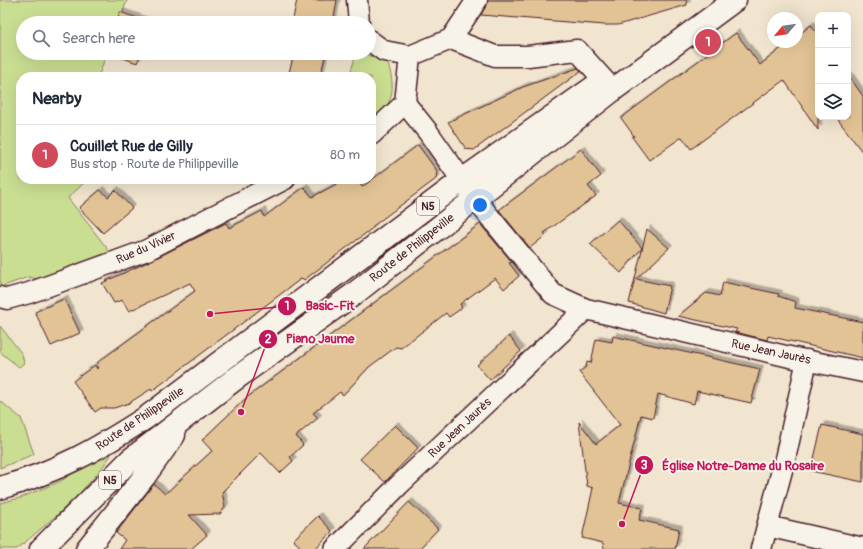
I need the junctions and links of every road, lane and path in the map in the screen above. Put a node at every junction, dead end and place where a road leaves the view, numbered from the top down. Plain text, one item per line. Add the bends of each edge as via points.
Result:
1 (357, 0) edge
2 (477, 0) edge
3 (713, 0) edge
4 (735, 0) edge
5 (358, 16) edge
6 (451, 39) junction
7 (376, 45) edge
8 (410, 56) junction
9 (609, 85) junction
10 (405, 103) junction
11 (376, 130) edge
12 (462, 181) junction
13 (275, 184) edge
14 (475, 199) junction
15 (0, 297) edge
16 (586, 309) junction
17 (807, 360) junction
18 (863, 372) edge
19 (186, 418) junction
20 (0, 488) edge
21 (767, 526) junction
22 (863, 548) edge
23 (41, 549) edge
24 (87, 549) edge
25 (336, 549) edge
26 (761, 549) edge

1 - 5 street
2 - 6 street
3 - 9 main road, Route de Philippeville / N5
4 - 9 main road, Route de Philippeville / N5
6 - 8 street
6 - 9 street via 495,56 528,56 577,50
7 - 8 street via 384,51
8 - 10 street
9 - 12 main road, Route de Philippeville / N5
9 - 14 main road, Route de Philippeville / N5
10 - 11 street
10 - 12 street
12 - 14 street
12 - 20 main road, Route de Philippeville / N5 via 147,417 94,450 34,478
13 - 15 street, Rue du Vivier via 147,250 29,293 7,299
14 - 16 street, Rue Jean Jaurès via 553,294
14 - 19 main road, Route de Philippeville / N5 via 354,294
16 - 17 street, Rue Jean Jaurès
16 - 25 street, Rue Jean Jaurès via 399,485
17 - 18 street, Rue Jean Jaurès
17 - 21 street
19 - 23 main road, Route de Philippeville / N5 via 130,460
19 - 24 main road, N5 via 144,477
21 - 22 street
21 - 26 street

